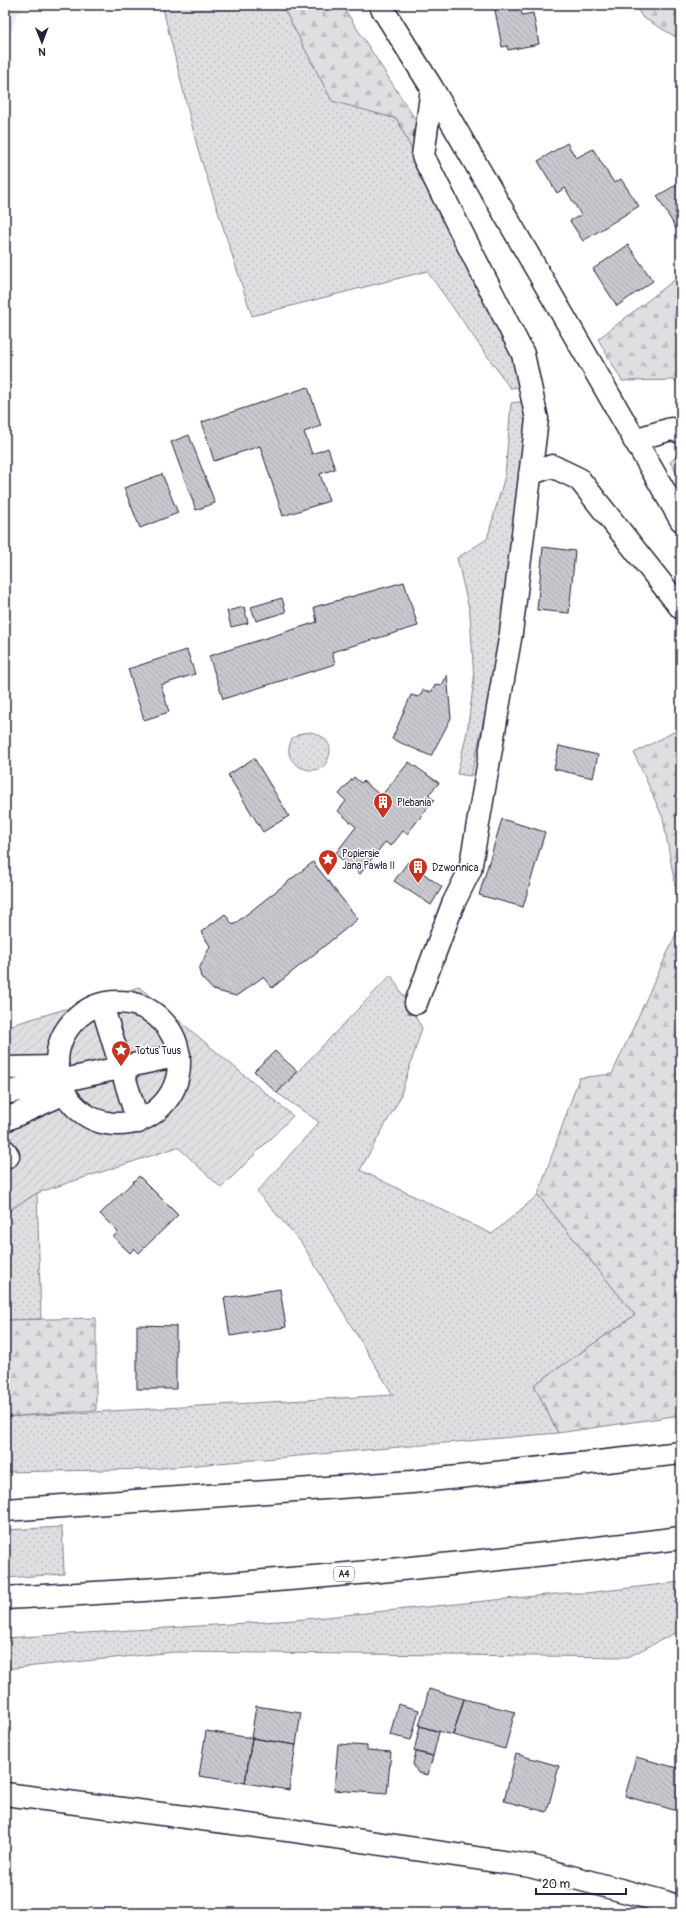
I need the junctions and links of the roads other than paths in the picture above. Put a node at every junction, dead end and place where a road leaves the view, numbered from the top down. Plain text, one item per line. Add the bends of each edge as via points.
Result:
1 (380, 5) edge
2 (432, 88) junction
3 (681, 432) edge
4 (634, 440) junction
5 (530, 474) junction
6 (681, 520) edge
7 (681, 608) edge
8 (416, 1004) dead end
9 (102, 1005) junction
10 (179, 1055) junction
11 (121, 1067) junction
12 (5, 1068) edge
13 (61, 1080) junction
14 (5, 1093) edge
15 (5, 1120) edge
16 (138, 1122) junction
17 (681, 1453) edge
18 (5, 1510) edge
19 (681, 1538) edge
20 (5, 1598) edge
21 (5, 1794) edge
22 (681, 1908) edge

1 - 2 main road
2 - 4 main road
2 - 5 main road via 423,156 523,354 537,419
3 - 4 main road via 671,429
4 - 6 main road
5 - 7 main road via 552,466 579,478
5 - 8 main road via 511,633 470,870 453,904
9 - 10 main road via 128,1003 147,1009 162,1020 174,1036
9 - 11 main road
9 - 13 main road via 90,1009 74,1020 63,1037 57,1055
10 - 11 main road
10 - 16 main road via 178,1076 171,1096 156,1112
11 - 13 main road
11 - 16 main road
12 - 13 main road
13 - 14 main road
13 - 15 main road
13 - 16 main road via 78,1110 96,1120 117,1125
17 - 18 main road via 412,1482
19 - 20 main road, A4 via 420,1568 244,1583
21 - 22 main road via 295,1831 530,1866

